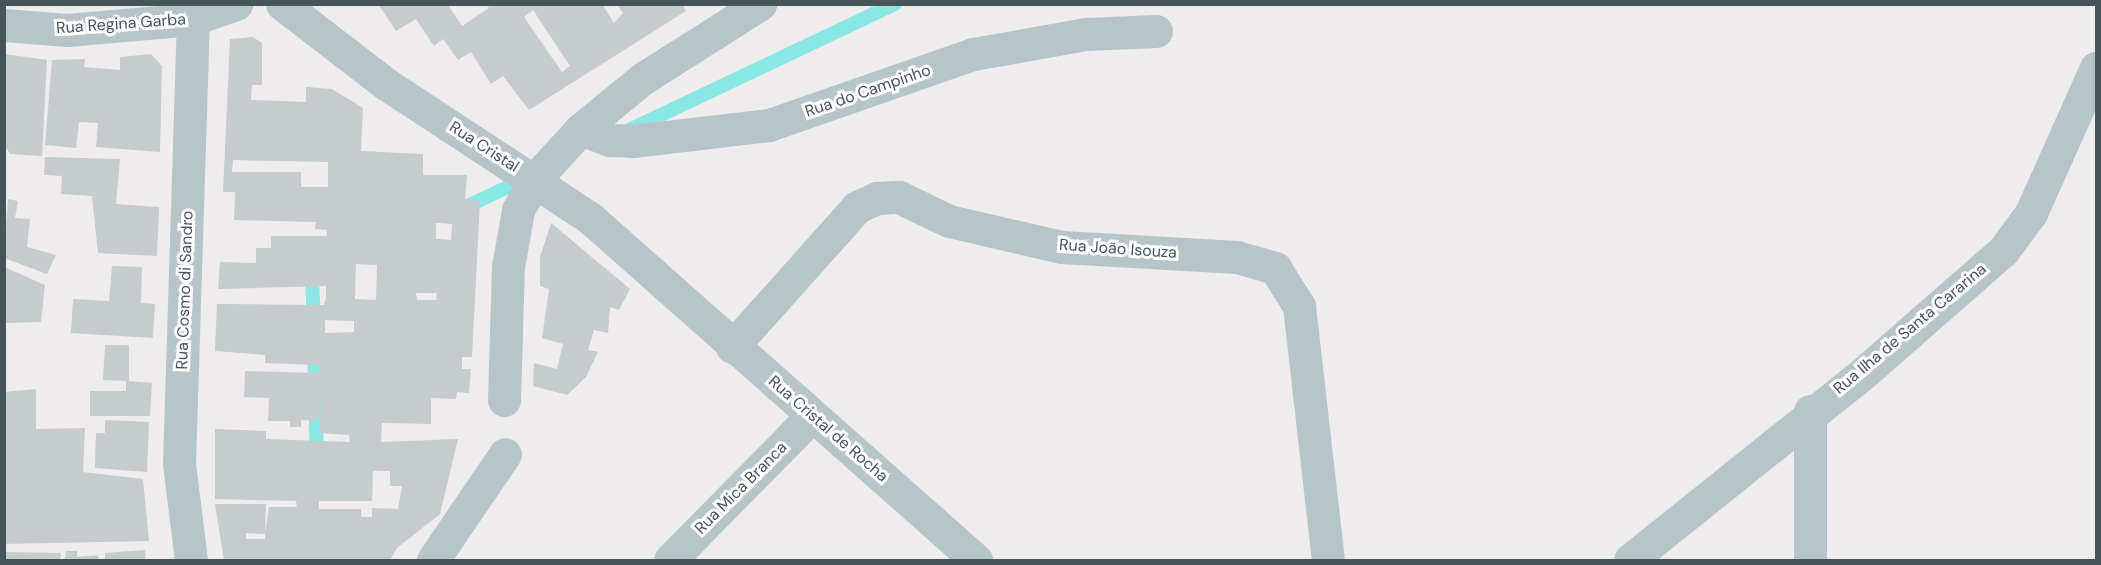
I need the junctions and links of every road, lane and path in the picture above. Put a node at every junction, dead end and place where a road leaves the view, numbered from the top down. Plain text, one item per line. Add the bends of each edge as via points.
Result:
1 (236, 4) edge
2 (282, 4) edge
3 (760, 4) edge
4 (193, 19) junction
5 (4, 25) edge
6 (1156, 31) dead end
7 (2097, 68) edge
8 (581, 129) junction
9 (535, 179) junction
10 (679, 299) joint
11 (732, 347) junction
12 (504, 400) dead end
13 (1810, 411) junction
14 (812, 416) junction
15 (505, 454) dead end
16 (191, 561) edge
17 (433, 561) edge
18 (670, 561) edge
19 (976, 561) edge
20 (1328, 561) edge
21 (1630, 561) edge
22 (1810, 561) edge

1 - 4 street, Rua Regina Garba
2 - 9 street, Rua Cristal via 386,84
3 - 8 street via 642,79
4 - 5 street, Rua Regina Garba via 67,30
4 - 16 street, Rua Cosmo di Sandro via 179,462
6 - 8 street, Rua do Campinho via 1087,34 973,54 769,125 633,141 609,140
7 - 13 street, Rua Ilha de Santa Cararina via 2031,213 2003,251 1869,369
8 - 9 street
9 - 10 street, Rua Cristal via 590,218
9 - 12 street via 518,210 508,267
10 - 11 street, Rua Cristal de Rocha
11 - 14 street, Rua Cristal de Rocha
11 - 20 street, Rua João Isouza via 857,207 877,198 900,197 949,221 1062,247 1237,257 1275,268 1299,306
13 - 21 street, Rua Ilha de Santa Cararina
13 - 22 street
14 - 18 street, Rua Mica Branca
14 - 19 street, Rua Cristal de Rocha
15 - 17 street

